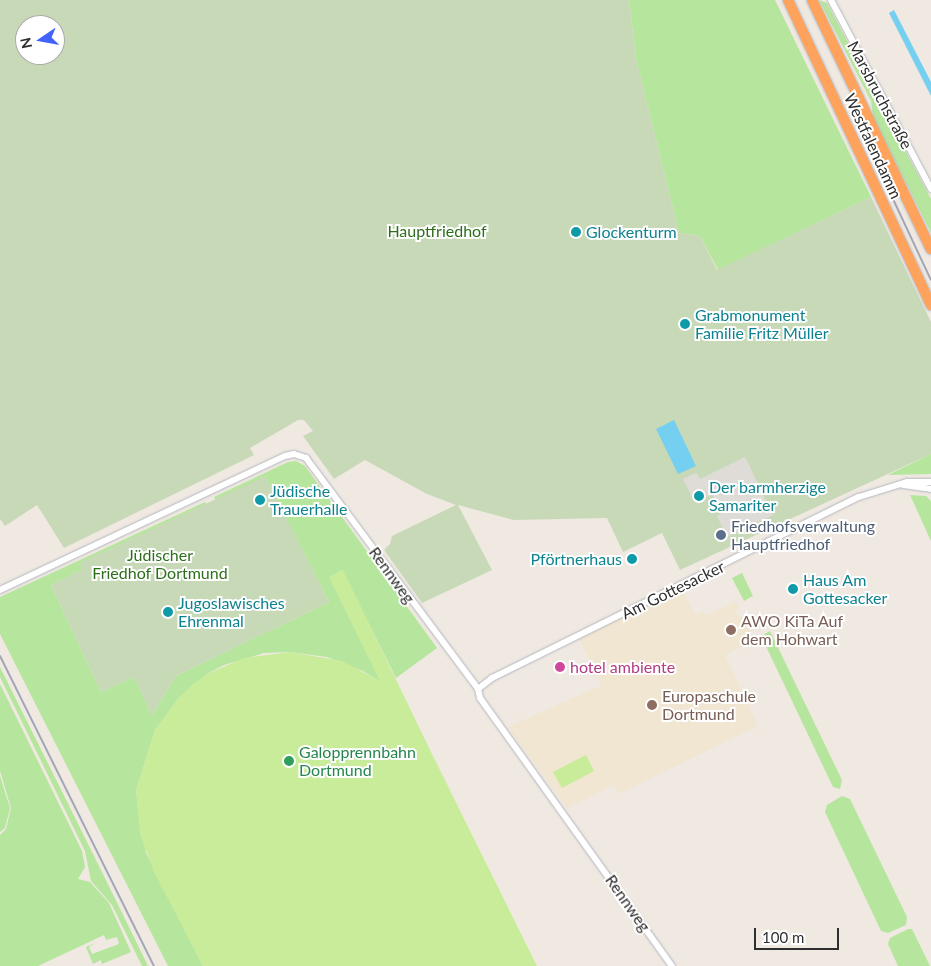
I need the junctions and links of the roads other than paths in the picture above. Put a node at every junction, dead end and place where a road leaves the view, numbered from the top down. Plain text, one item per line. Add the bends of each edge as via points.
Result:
1 (788, 0) edge
2 (812, 0) edge
3 (830, 0) edge
4 (931, 189) edge
5 (931, 249) edge
6 (931, 305) edge
7 (931, 482) edge
8 (899, 484) junction
9 (931, 489) edge
10 (0, 590) edge
11 (478, 689) junction
12 (672, 966) edge

1 - 6 highway, Westfalendamm
2 - 5 highway, Westfalendamm
3 - 4 street, Marsbruchstraße
7 - 8 street, Am Gottesacker
8 - 9 street, Am Gottesacker
8 - 11 street, Am Gottesacker via 873,491 818,517 492,678
10 - 11 street, Rennweg via 285,456 299,455 309,461
11 - 12 street, Rennweg via 480,698

